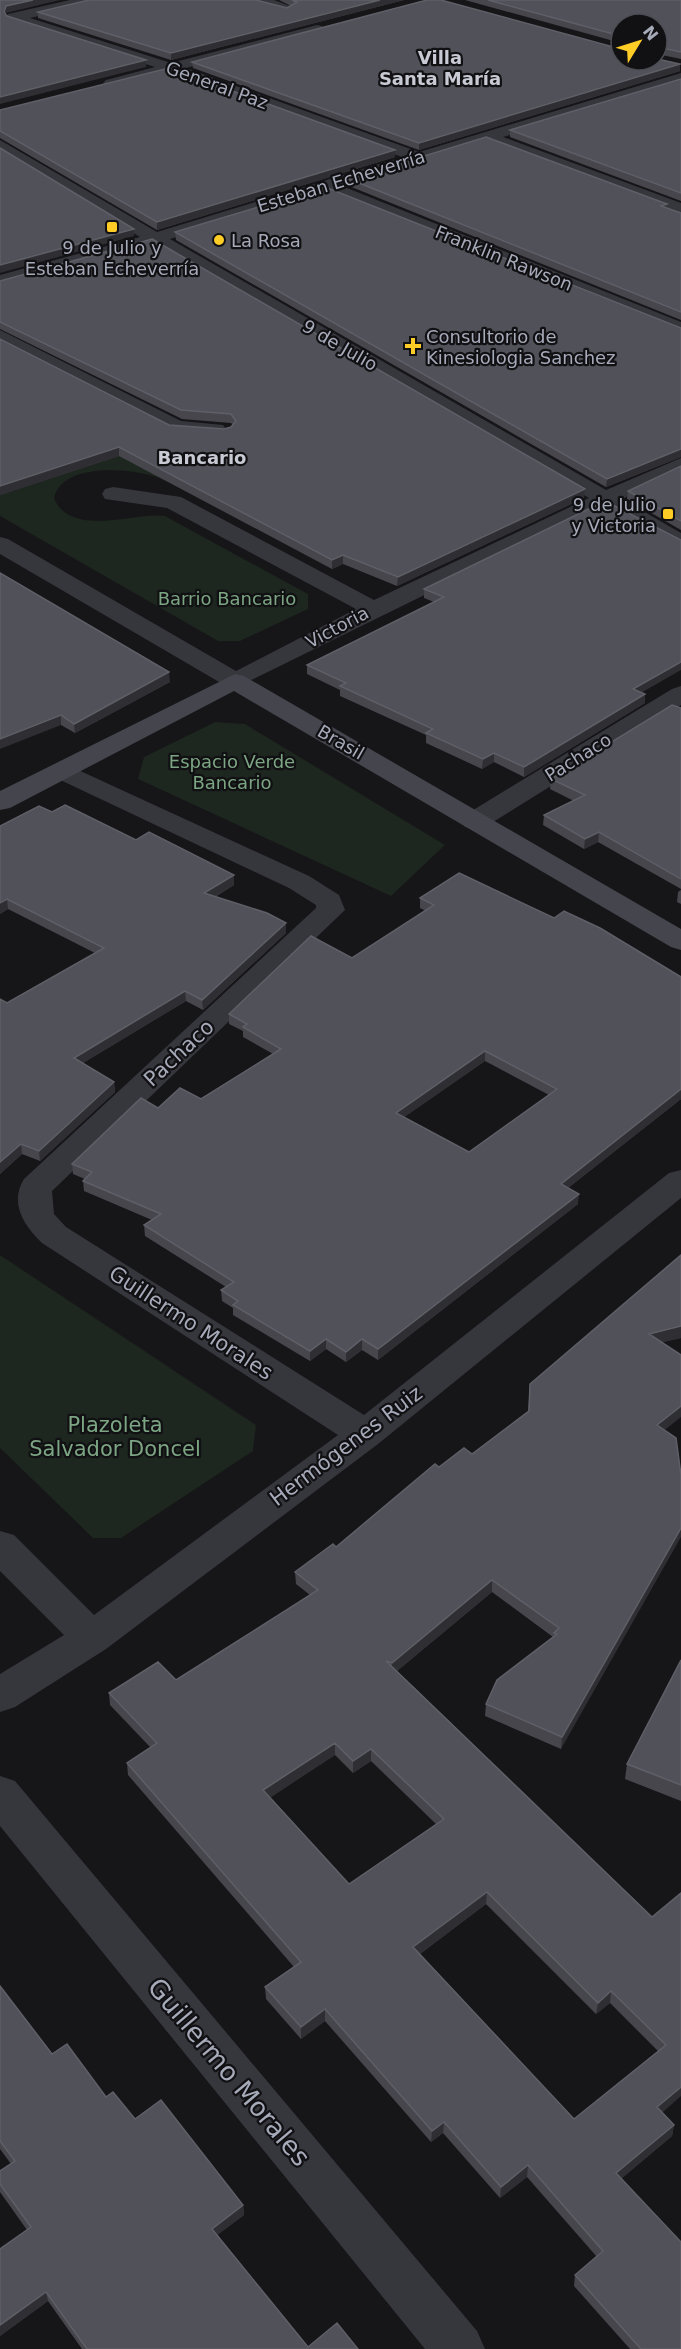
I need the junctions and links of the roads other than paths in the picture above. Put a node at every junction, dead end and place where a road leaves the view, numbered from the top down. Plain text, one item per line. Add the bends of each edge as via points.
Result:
1 (88, 0) edge
2 (258, 0) edge
3 (288, 9) edge
4 (327, 26) edge
5 (170, 67) junction
6 (681, 78) edge
7 (90, 88) edge
8 (487, 137) junction
9 (0, 145) edge
10 (419, 158) junction
11 (28, 162) junction
12 (9, 167) edge
13 (326, 186) junction
14 (681, 209) edge
15 (155, 238) junction
16 (0, 280) edge
17 (681, 329) edge
18 (0, 336) edge
19 (224, 429) edge
20 (681, 464) edge
21 (113, 494) dead end
22 (605, 498) junction
23 (681, 542) edge
24 (0, 544) edge
25 (372, 609) junction
26 (235, 681) junction
27 (681, 694) edge
28 (63, 771) junction
29 (0, 802) edge
30 (475, 821) junction
31 (681, 941) edge
32 (681, 1181) edge
33 (32, 1199) joint
34 (365, 1434) junction
35 (0, 1546) edge
36 (92, 1638) junction
37 (0, 1695) edge
38 (0, 1794) edge
39 (459, 2349) edge

1 - 5 street, General Paz via 13,17
2 - 3 street
4 - 5 street
5 - 7 street
5 - 10 street, General Paz
6 - 8 street, Esteban Echeverría
8 - 10 street, Esteban Echeverría
8 - 14 street
9 - 11 street, 9 de Julio
10 - 13 street, Esteban Echeverría
11 - 12 street
11 - 15 street, 9 de Julio
13 - 15 street, Esteban Echeverría
13 - 17 street, Franklin Rawson
15 - 16 street, Esteban Echeverría
15 - 22 street, 9 de Julio
18 - 19 street via 177,427
20 - 22 street, Victoria
21 - 25 street via 173,502
22 - 23 street, 9 de Julio
22 - 25 street, Victoria
24 - 26 street, Brasil
25 - 26 street, Victoria
26 - 28 street, Victoria
26 - 30 street, Brasil
27 - 30 street, Pachaco
28 - 29 street, Victoria
28 - 33 street, Pachaco via 299,882 329,901 331,910 36,1187
30 - 31 street, Brasil
32 - 34 street, Hermógenes Ruiz
33 - 34 street, Guillermo Morales via 41,1223 54,1235
34 - 36 street, Hermógenes Ruiz
35 - 36 street
36 - 37 street, Hermógenes Ruiz
38 - 39 street, Guillermo Morales

